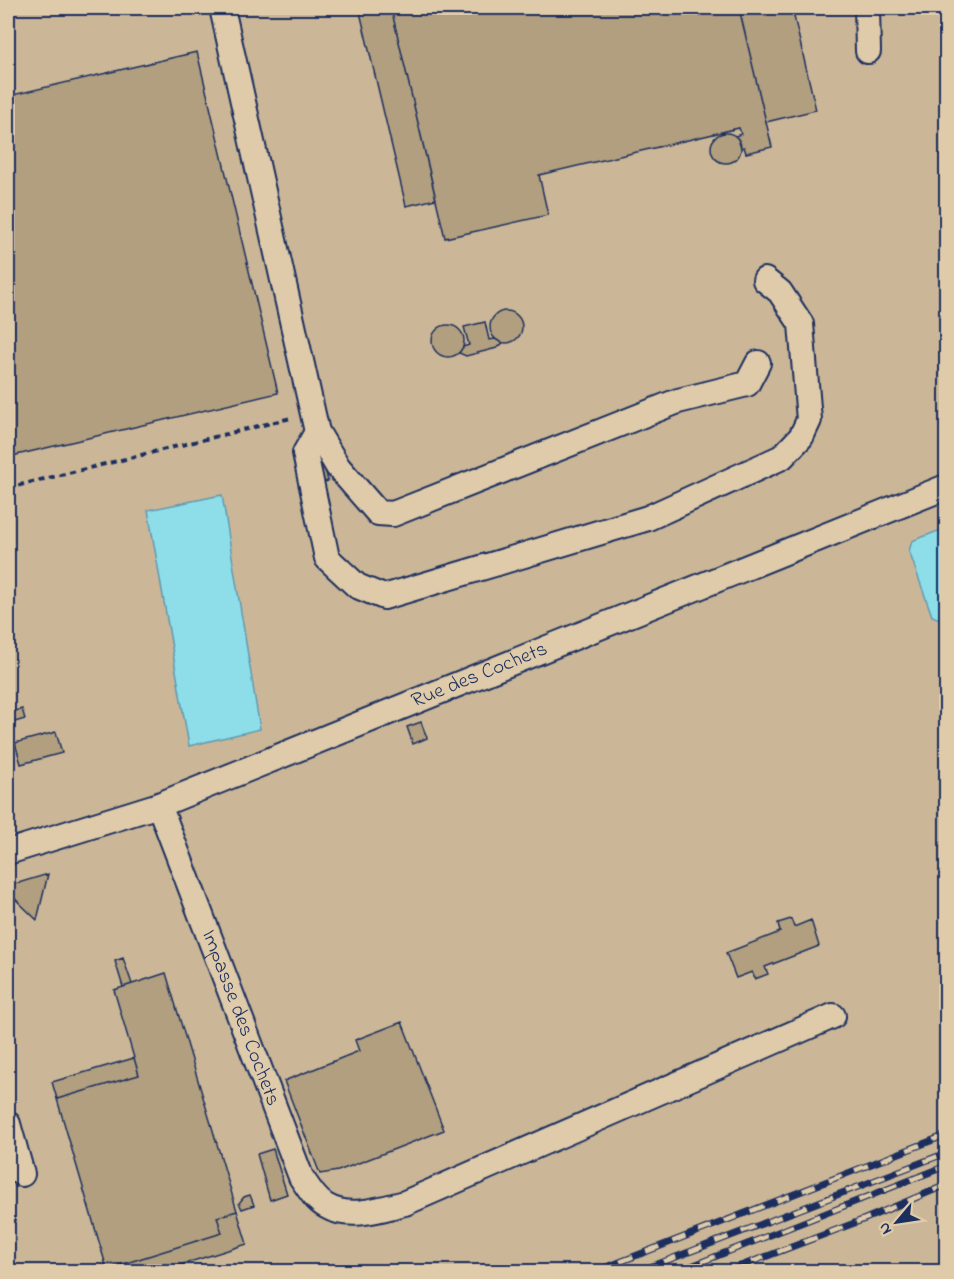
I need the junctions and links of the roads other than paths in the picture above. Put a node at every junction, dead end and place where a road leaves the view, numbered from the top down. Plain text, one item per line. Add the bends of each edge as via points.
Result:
1 (222, 8) edge
2 (867, 8) edge
3 (868, 51) dead end
4 (765, 280) dead end
5 (758, 363) dead end
6 (315, 423) junction
7 (946, 487) edge
8 (159, 805) junction
9 (8, 852) edge
10 (833, 1016) dead end
11 (8, 1124) edge
12 (22, 1174) dead end

1 - 6 street
2 - 3 street
4 - 6 street via 780,292 801,324 809,420 801,437 782,457 648,518 384,597 357,585 327,558 305,453
5 - 6 street via 747,384 678,401 393,514 378,513 338,467
7 - 8 street, Rue des Cochets
8 - 9 street, Rue des Cochets
8 - 10 street, Impasse des Cochets via 301,1177 325,1206 343,1212 370,1212 405,1203
11 - 12 street

